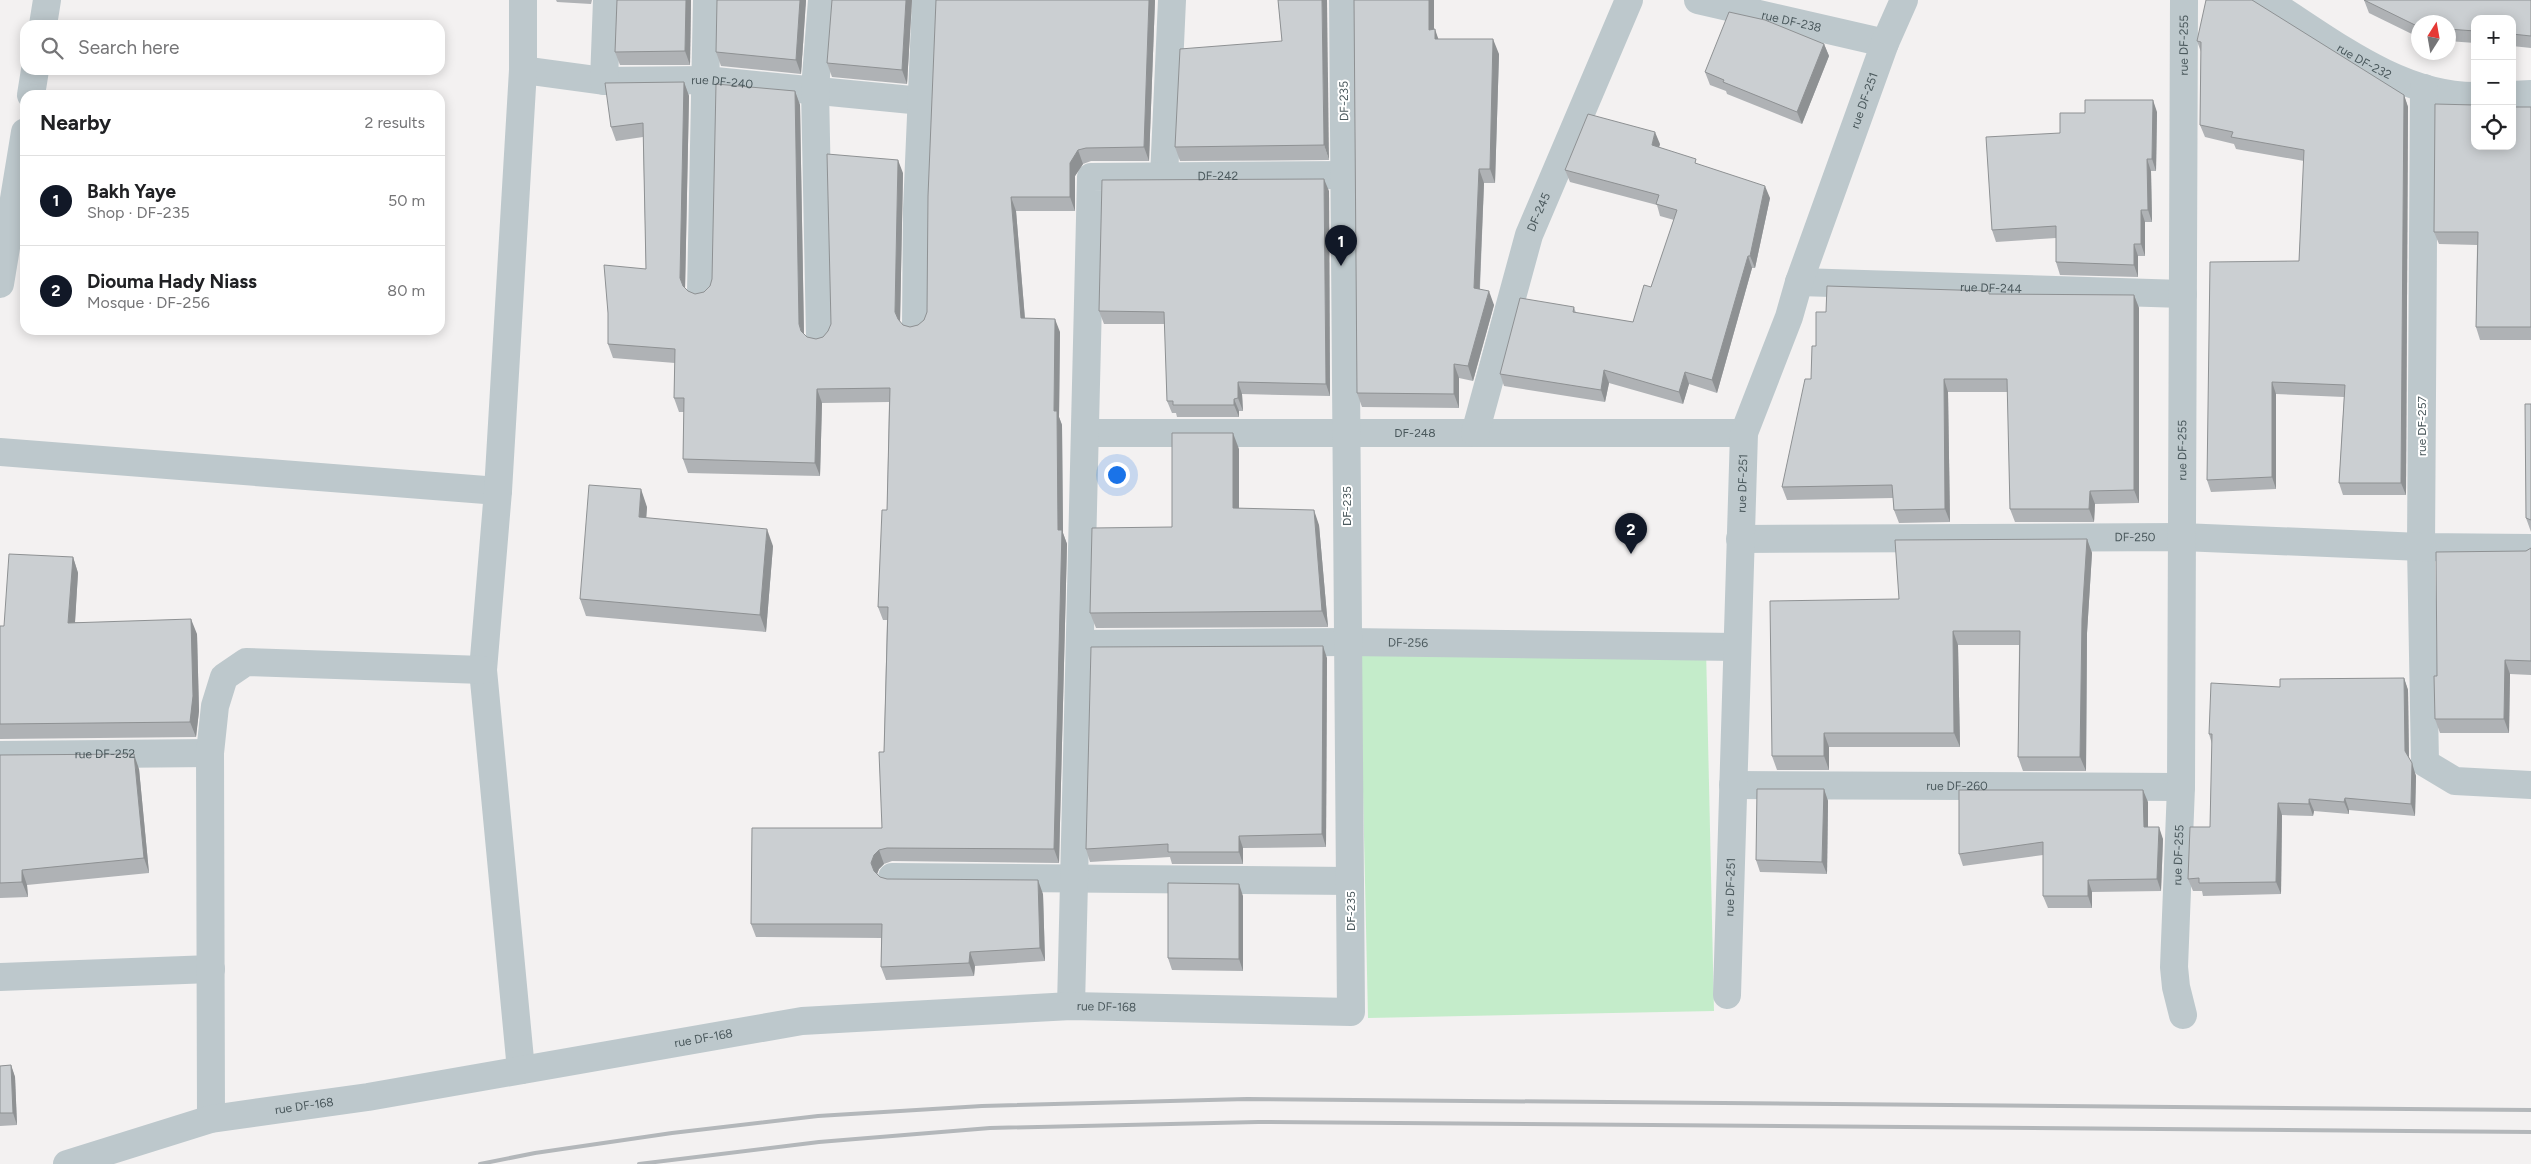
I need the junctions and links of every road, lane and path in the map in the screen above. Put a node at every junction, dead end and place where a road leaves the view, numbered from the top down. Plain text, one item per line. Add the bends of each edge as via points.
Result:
1 (47, 0) edge
2 (524, 0) edge
3 (607, 0) edge
4 (707, 0) edge
5 (822, 0) edge
6 (926, 0) edge
7 (1172, 0) edge
8 (1343, 0) edge
9 (1629, 0) edge
10 (1698, 0) edge
11 (1904, 0) edge
12 (2184, 0) edge
13 (2266, 0) edge
14 (43, 20) edge
15 (1886, 43) junction
16 (522, 70) junction
17 (34, 75) edge
18 (705, 80) junction
19 (604, 81) junction
20 (2424, 88) junction
21 (815, 89) junction
22 (32, 90) edge
23 (2531, 94) edge
24 (2516, 95) edge
25 (2471, 96) edge
26 (922, 101) junction
27 (20, 162) edge
28 (1345, 175) junction
29 (1164, 177) junction
30 (1799, 282) junction
31 (0, 284) edge
32 (701, 292) edge
33 (2183, 294) junction
34 (916, 325) edge
35 (820, 337) edge
36 (1085, 433) junction
37 (1346, 433) junction
38 (1475, 433) junction
39 (1744, 433) junction
40 (0, 452) edge
41 (498, 491) junction
42 (2182, 537) junction
43 (1740, 539) junction
44 (2421, 547) junction
45 (2531, 548) edge
46 (1348, 642) junction
47 (1080, 644) junction
48 (1736, 647) junction
49 (483, 670) junction
50 (210, 753) junction
51 (0, 755) edge
52 (2531, 785) edge
53 (1733, 786) junction
54 (2181, 787) junction
55 (892, 876) dead end
56 (1074, 878) junction
57 (1350, 881) junction
58 (211, 969) junction
59 (0, 977) edge
60 (1727, 995) dead end
61 (1071, 1006) junction
62 (1351, 1012) joint
63 (2183, 1014) dead end
64 (521, 1070) junction
65 (211, 1119) junction
66 (67, 1164) edge

1 - 14 street
2 - 16 street
3 - 19 street
4 - 18 street
5 - 21 street
6 - 26 street
7 - 29 street
8 - 28 street, DF-235 / DF-235
9 - 38 street, DF-245 via 1530,235
10 - 15 street, rue DF-238
11 - 15 street, rue DF-251
12 - 33 street, rue DF-255
13 - 20 street, rue DF-232 via 2380,70
15 - 30 street, rue DF-251
16 - 19 street, rue DF-240
16 - 41 street
17 - 22 street
18 - 19 street, rue DF-240
18 - 21 street, rue DF-240
18 - 32 street
20 - 25 street, rue DF-232 via 2445,94
20 - 44 street, rue DF-257
21 - 26 street, rue DF-240
21 - 35 street
23 - 24 street
26 - 34 street
27 - 31 street
28 - 29 street, DF-242 / DF-242
28 - 37 street, DF-235 / DF-235
29 - 36 street, DF-242 / DF-242 via 1091,177
30 - 33 street, rue DF-244
30 - 39 street, rue DF-251 via 1789,317
33 - 42 street, rue DF-255
36 - 37 street, DF-248 / DF-248
36 - 47 street
37 - 38 street, DF-248 / DF-248
37 - 46 street, DF-235 / DF-235
38 - 39 street, DF-248 / DF-248
39 - 43 street, rue DF-251
40 - 41 street
41 - 49 street
42 - 43 street, DF-250 / DF-250
42 - 44 street, DF-250 / DF-250
42 - 54 street, rue DF-255
43 - 48 street, rue DF-251
44 - 45 street, DF-250 / DF-250
44 - 52 street, rue DF-257 via 2425,764 2455,782
46 - 47 street, DF-256
46 - 48 street, DF-256
46 - 57 street, DF-235 / DF-235
47 - 56 street
48 - 53 street, rue DF-251
49 - 50 street via 246,662 224,677 214,706
49 - 64 street
50 - 51 street, rue DF-252
50 - 58 street
53 - 54 street, rue DF-260
53 - 60 street, rue DF-251
54 - 63 street, rue DF-255 via 2174,967
55 - 56 street
56 - 57 street
56 - 61 street
57 - 62 street, DF-235 / DF-235
58 - 59 street
58 - 65 street
61 - 62 street, rue DF-168
61 - 64 street, rue DF-168 via 802,1021
64 - 65 street, rue DF-168
65 - 66 street, rue DF-168

